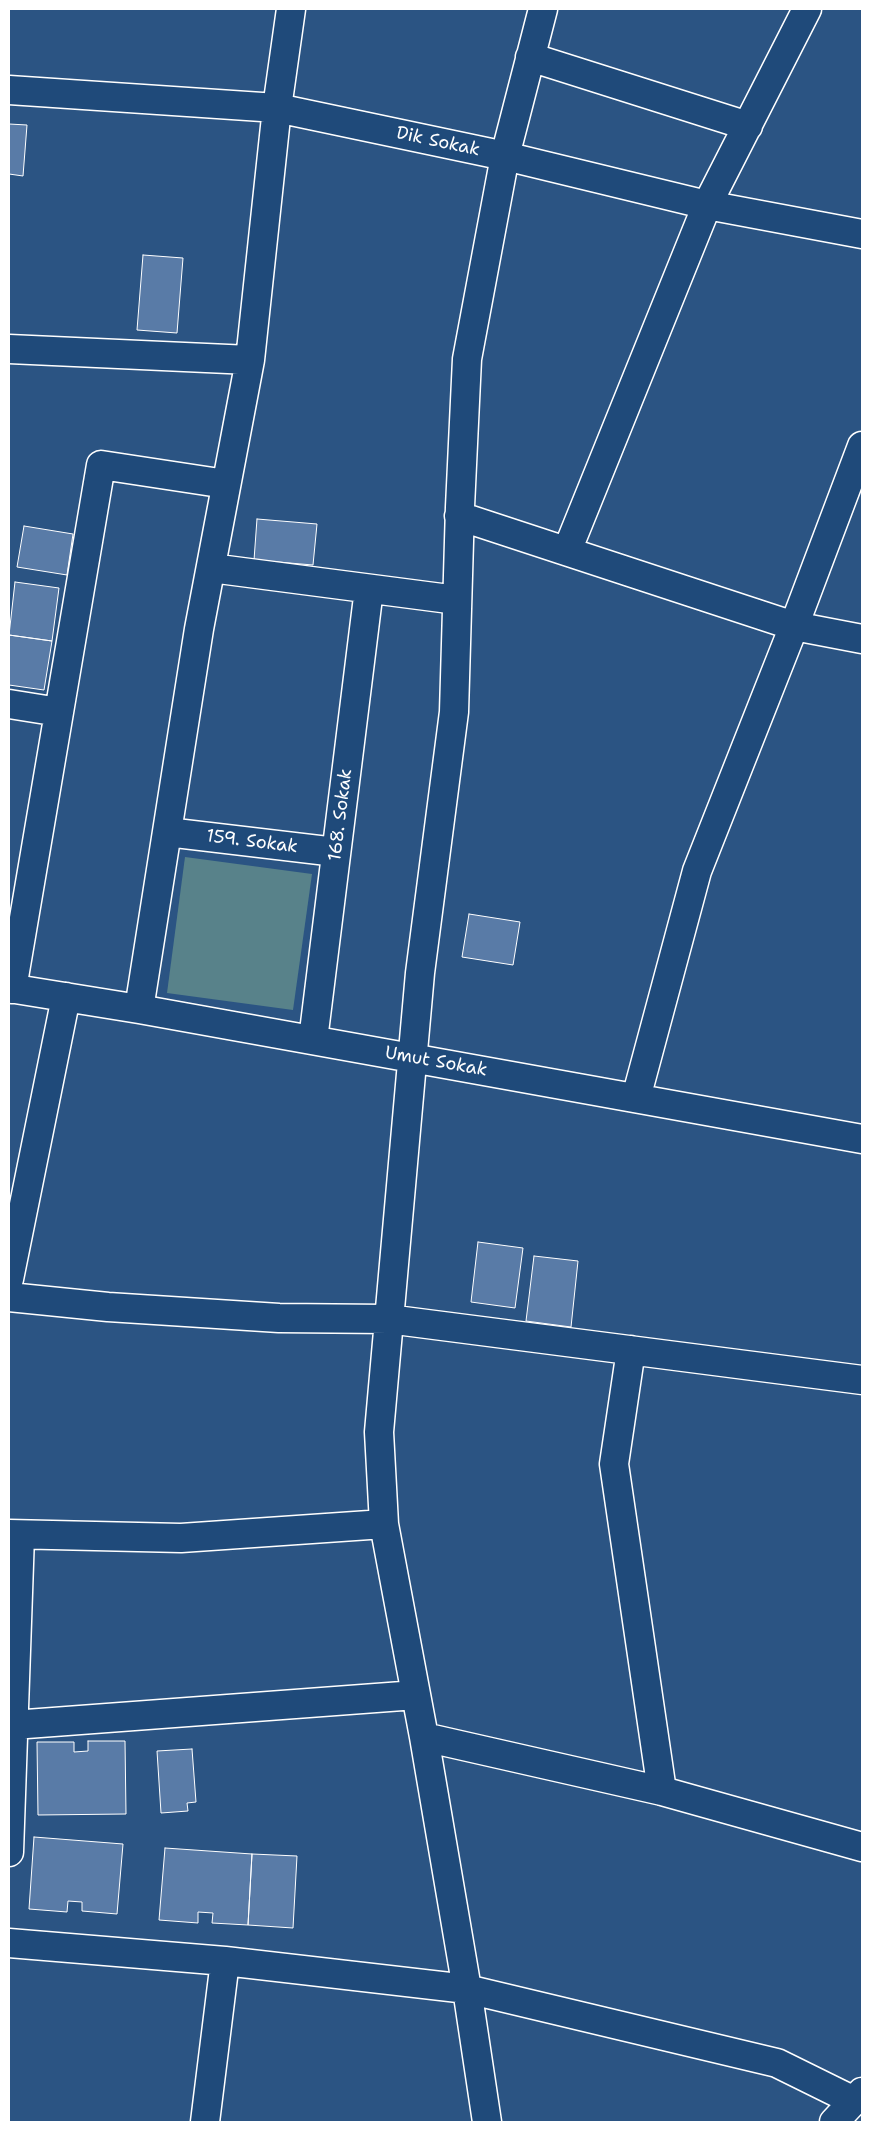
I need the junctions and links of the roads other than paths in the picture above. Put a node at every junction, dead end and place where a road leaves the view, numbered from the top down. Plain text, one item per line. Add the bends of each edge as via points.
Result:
1 (291, 9) edge
2 (543, 9) edge
3 (807, 9) edge
4 (530, 57) junction
5 (9, 90) edge
6 (277, 108) junction
7 (748, 126) junction
8 (505, 156) junction
9 (708, 205) junction
10 (862, 234) edge
11 (9, 349) edge
12 (250, 360) junction
13 (862, 446) edge
14 (226, 484) junction
15 (459, 516) junction
16 (567, 551) junction
17 (211, 568) junction
18 (369, 589) junction
19 (457, 600) junction
20 (794, 626) junction
21 (862, 638) edge
22 (9, 704) edge
23 (59, 712) junction
24 (167, 832) junction
25 (336, 852) junction
26 (10, 988) edge
27 (66, 997) junction
28 (139, 1009) junction
29 (313, 1040) junction
30 (413, 1058) junction
31 (636, 1098) junction
32 (862, 1139) edge
33 (9, 1279) edge
34 (9, 1297) edge
35 (388, 1320) junction
36 (631, 1350) junction
37 (862, 1380) edge
38 (384, 1524) junction
39 (14, 1534) edge
40 (416, 1695) junction
41 (11, 1697) edge
42 (13, 1725) junction
43 (424, 1738) junction
44 (662, 1791) junction
45 (862, 1847) edge
46 (9, 1852) edge
47 (9, 1943) edge
48 (225, 1961) junction
49 (467, 1989) junction
50 (858, 2096) edge
51 (205, 2122) edge
52 (487, 2122) edge
53 (834, 2122) edge

1 - 6 street
2 - 4 street
3 - 7 street
4 - 7 street
4 - 8 street
5 - 6 street, Dik Sokak
6 - 8 street, Dik Sokak
6 - 12 street
7 - 9 street
8 - 9 street, Dik Sokak
8 - 15 street via 467,359
9 - 10 street, Dik Sokak
9 - 16 street
11 - 12 street
12 - 14 street
13 - 20 street
14 - 17 street
14 - 23 street via 101,466
15 - 16 street
15 - 19 street
16 - 20 street
17 - 18 street
17 - 24 street
18 - 19 street
18 - 25 street, 168. Sokak
19 - 30 street via 454,712 420,973
20 - 21 street
20 - 31 street via 697,871
22 - 23 street
23 - 26 street
24 - 25 street, 159. Sokak
24 - 28 street
25 - 29 street, 168. Sokak
26 - 27 street, Umut Sokak
27 - 28 street, Umut Sokak
27 - 33 street
28 - 29 street, Umut Sokak
29 - 30 street, Umut Sokak
30 - 31 street, Umut Sokak
30 - 35 street
31 - 32 street, Umut Sokak
34 - 35 street via 279,1318
35 - 36 street
35 - 38 street via 379,1432
36 - 37 street
36 - 44 street via 614,1464
38 - 39 street via 181,1538
38 - 40 street
39 - 41 street
40 - 42 street
40 - 43 street
41 - 42 street
42 - 46 street
43 - 44 street
43 - 49 street
44 - 45 street
47 - 48 street
48 - 49 street
48 - 51 street
49 - 50 street via 777,2063
49 - 52 street
50 - 53 street

